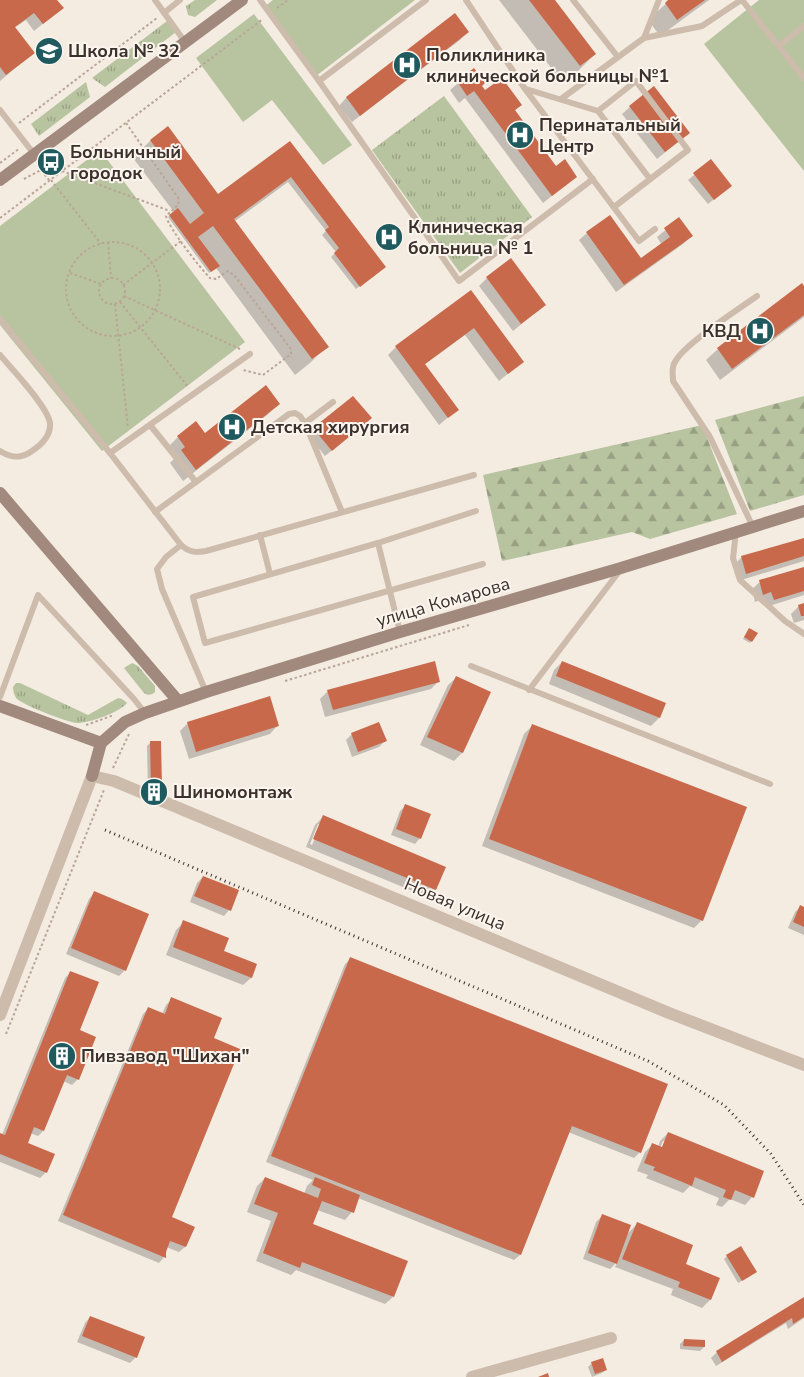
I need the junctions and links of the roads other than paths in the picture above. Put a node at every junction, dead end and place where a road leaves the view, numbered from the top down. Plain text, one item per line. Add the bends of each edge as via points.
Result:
1 (154, 0) edge
2 (180, 0) edge
3 (242, 0) edge
4 (260, 0) edge
5 (426, 0) edge
6 (466, 0) edge
7 (573, 0) edge
8 (659, 0) edge
9 (742, 0) edge
10 (164, 13) junction
11 (804, 26) edge
12 (644, 38) junction
13 (185, 42) junction
14 (779, 46) junction
15 (618, 57) junction
16 (804, 78) edge
17 (319, 82) junction
18 (525, 89) junction
19 (561, 99) junction
20 (0, 110) edge
21 (598, 111) junction
22 (34, 154) junction
23 (650, 178) junction
24 (593, 179) junction
25 (0, 180) edge
26 (614, 207) junction
27 (655, 230) dead end
28 (757, 296) dead end
29 (0, 319) edge
30 (250, 354) road end
31 (0, 355) edge
32 (333, 402) dead end
33 (305, 423) junction
34 (150, 425) junction
35 (0, 451) edge
36 (110, 453) junction
37 (474, 475) dead end
38 (196, 482) junction
39 (0, 493) edge
40 (476, 510) dead end
41 (804, 511) edge
42 (155, 512) junction
43 (342, 512) junction
44 (753, 527) junction
45 (736, 532) junction
46 (260, 535) junction
47 (378, 543) junction
48 (180, 545) junction
49 (483, 564) dead end
50 (622, 568) junction
51 (270, 574) junction
52 (389, 590) junction
53 (400, 632) junction
54 (804, 634) edge
55 (471, 666) dead end
56 (529, 690) junction
57 (206, 692) junction
58 (0, 696) edge
59 (178, 701) junction
60 (0, 706) edge
61 (145, 713) junction
62 (101, 743) junction
63 (92, 776) junction
64 (770, 784) dead end
65 (0, 1015) edge
66 (804, 1066) edge
67 (611, 1338) dead end
68 (472, 1377) edge

1 - 10 lane
2 - 10 lane
3 - 13 street
4 - 17 lane
5 - 17 lane
6 - 18 lane
7 - 15 lane
8 - 12 lane
9 - 12 lane via 702,26
9 - 14 lane
10 - 13 lane
11 - 14 lane
12 - 15 lane
13 - 22 street
14 - 16 lane
15 - 19 lane
17 - 24 lane via 459,281
18 - 19 lane
18 - 24 lane
19 - 21 lane
20 - 22 lane
21 - 23 lane
21 - 23 lane via 636,81 688,150
22 - 25 street
23 - 26 lane
24 - 26 lane
26 - 27 lane via 639,241
28 - 44 lane via 689,346 675,361 672,371 673,381 710,437
29 - 36 lane
30 - 34 lane
31 - 35 lane via 40,403 50,424 44,441 28,454 11,457
32 - 33 lane
33 - 38 lane via 295,413 289,414
33 - 43 lane
34 - 36 lane
34 - 38 lane
36 - 42 lane
37 - 43 lane
38 - 42 lane
39 - 59 street
40 - 47 lane
41 - 44 street, улица Комарова
42 - 48 lane
43 - 46 lane
44 - 45 street, улица Комарова
45 - 50 street, улица Комарова
45 - 54 lane via 733,558 740,580
46 - 48 lane via 196,553
46 - 51 lane
47 - 51 lane
47 - 52 lane
48 - 57 lane via 157,569 162,589
49 - 52 lane
50 - 53 street, улица Комарова
50 - 56 lane
51 - 52 lane via 193,596 205,642
52 - 53 lane
53 - 57 street, улица Комарова
55 - 56 lane
56 - 64 lane
57 - 59 street, улица Комарова
58 - 61 lane via 38,595
59 - 61 street, улица Комарова
60 - 62 street
61 - 62 street, улица Комарова via 119,726
62 - 63 street
63 - 65 street
63 - 66 street, Новая улица via 114,781
67 - 68 street

